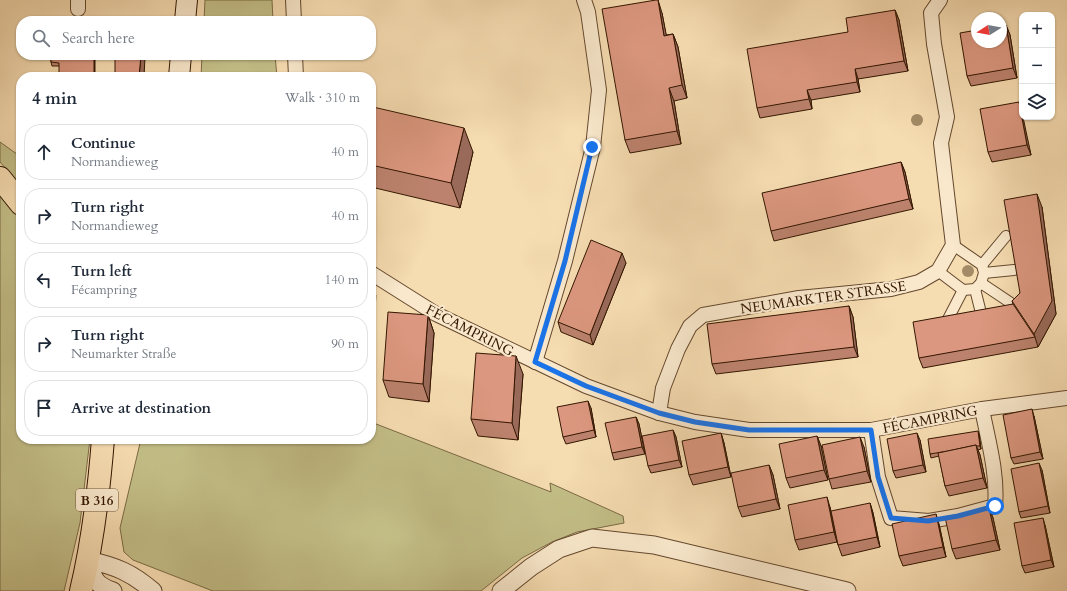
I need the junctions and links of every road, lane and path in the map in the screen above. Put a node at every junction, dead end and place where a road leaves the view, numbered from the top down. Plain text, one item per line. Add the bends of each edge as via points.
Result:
1 (187, 0) edge
2 (293, 0) edge
3 (584, 0) edge
4 (940, 0) edge
5 (185, 16) edge
6 (294, 16) edge
7 (181, 60) edge
8 (295, 60) edge
9 (179, 72) edge
10 (296, 72) edge
11 (0, 178) edge
12 (16, 198) edge
13 (1006, 236) edge
14 (953, 245) junction
15 (1014, 270) edge
16 (938, 271) junction
17 (376, 276) edge
18 (981, 277) junction
19 (962, 290) junction
20 (1017, 307) edge
21 (982, 317) edge
22 (947, 321) edge
23 (535, 362) junction
24 (1067, 398) edge
25 (982, 409) junction
26 (659, 413) junction
27 (871, 430) junction
28 (102, 444) edge
29 (88, 560) junction
30 (81, 591) edge
31 (113, 591) edge
32 (154, 591) edge
33 (501, 591) edge
34 (847, 591) edge

1 - 5 main road
2 - 6 street
3 - 23 street via 599,90 592,147 565,261
4 - 14 street via 932,13 934,44 947,118 941,144
7 - 9 main road
8 - 10 street
11 - 12 main road
13 - 18 street
14 - 16 street, NEUMARKTER STRASSE
14 - 18 street
15 - 18 street
16 - 19 street
16 - 26 street, NEUMARKTER STRASSE via 919,282 891,289 799,298 703,315 690,326 678,349 663,388
17 - 23 street, FÉCAMPRING via 436,314
18 - 19 street
18 - 20 street
18 - 21 street
19 - 22 street
23 - 26 street, FÉCAMPRING via 586,386
24 - 25 street, FÉCAMPRING
25 - 27 street, FÉCAMPRING
25 - 27 street via 993,466 995,506 958,516 928,521 891,518 878,477
26 - 27 street, FÉCAMPRING via 695,422 749,430
28 - 29 main road, B 316
29 - 30 main road, B 316
29 - 31 street via 94,579 100,586
29 - 32 street via 109,565 137,577
33 - 34 street via 559,549 592,538 654,545

